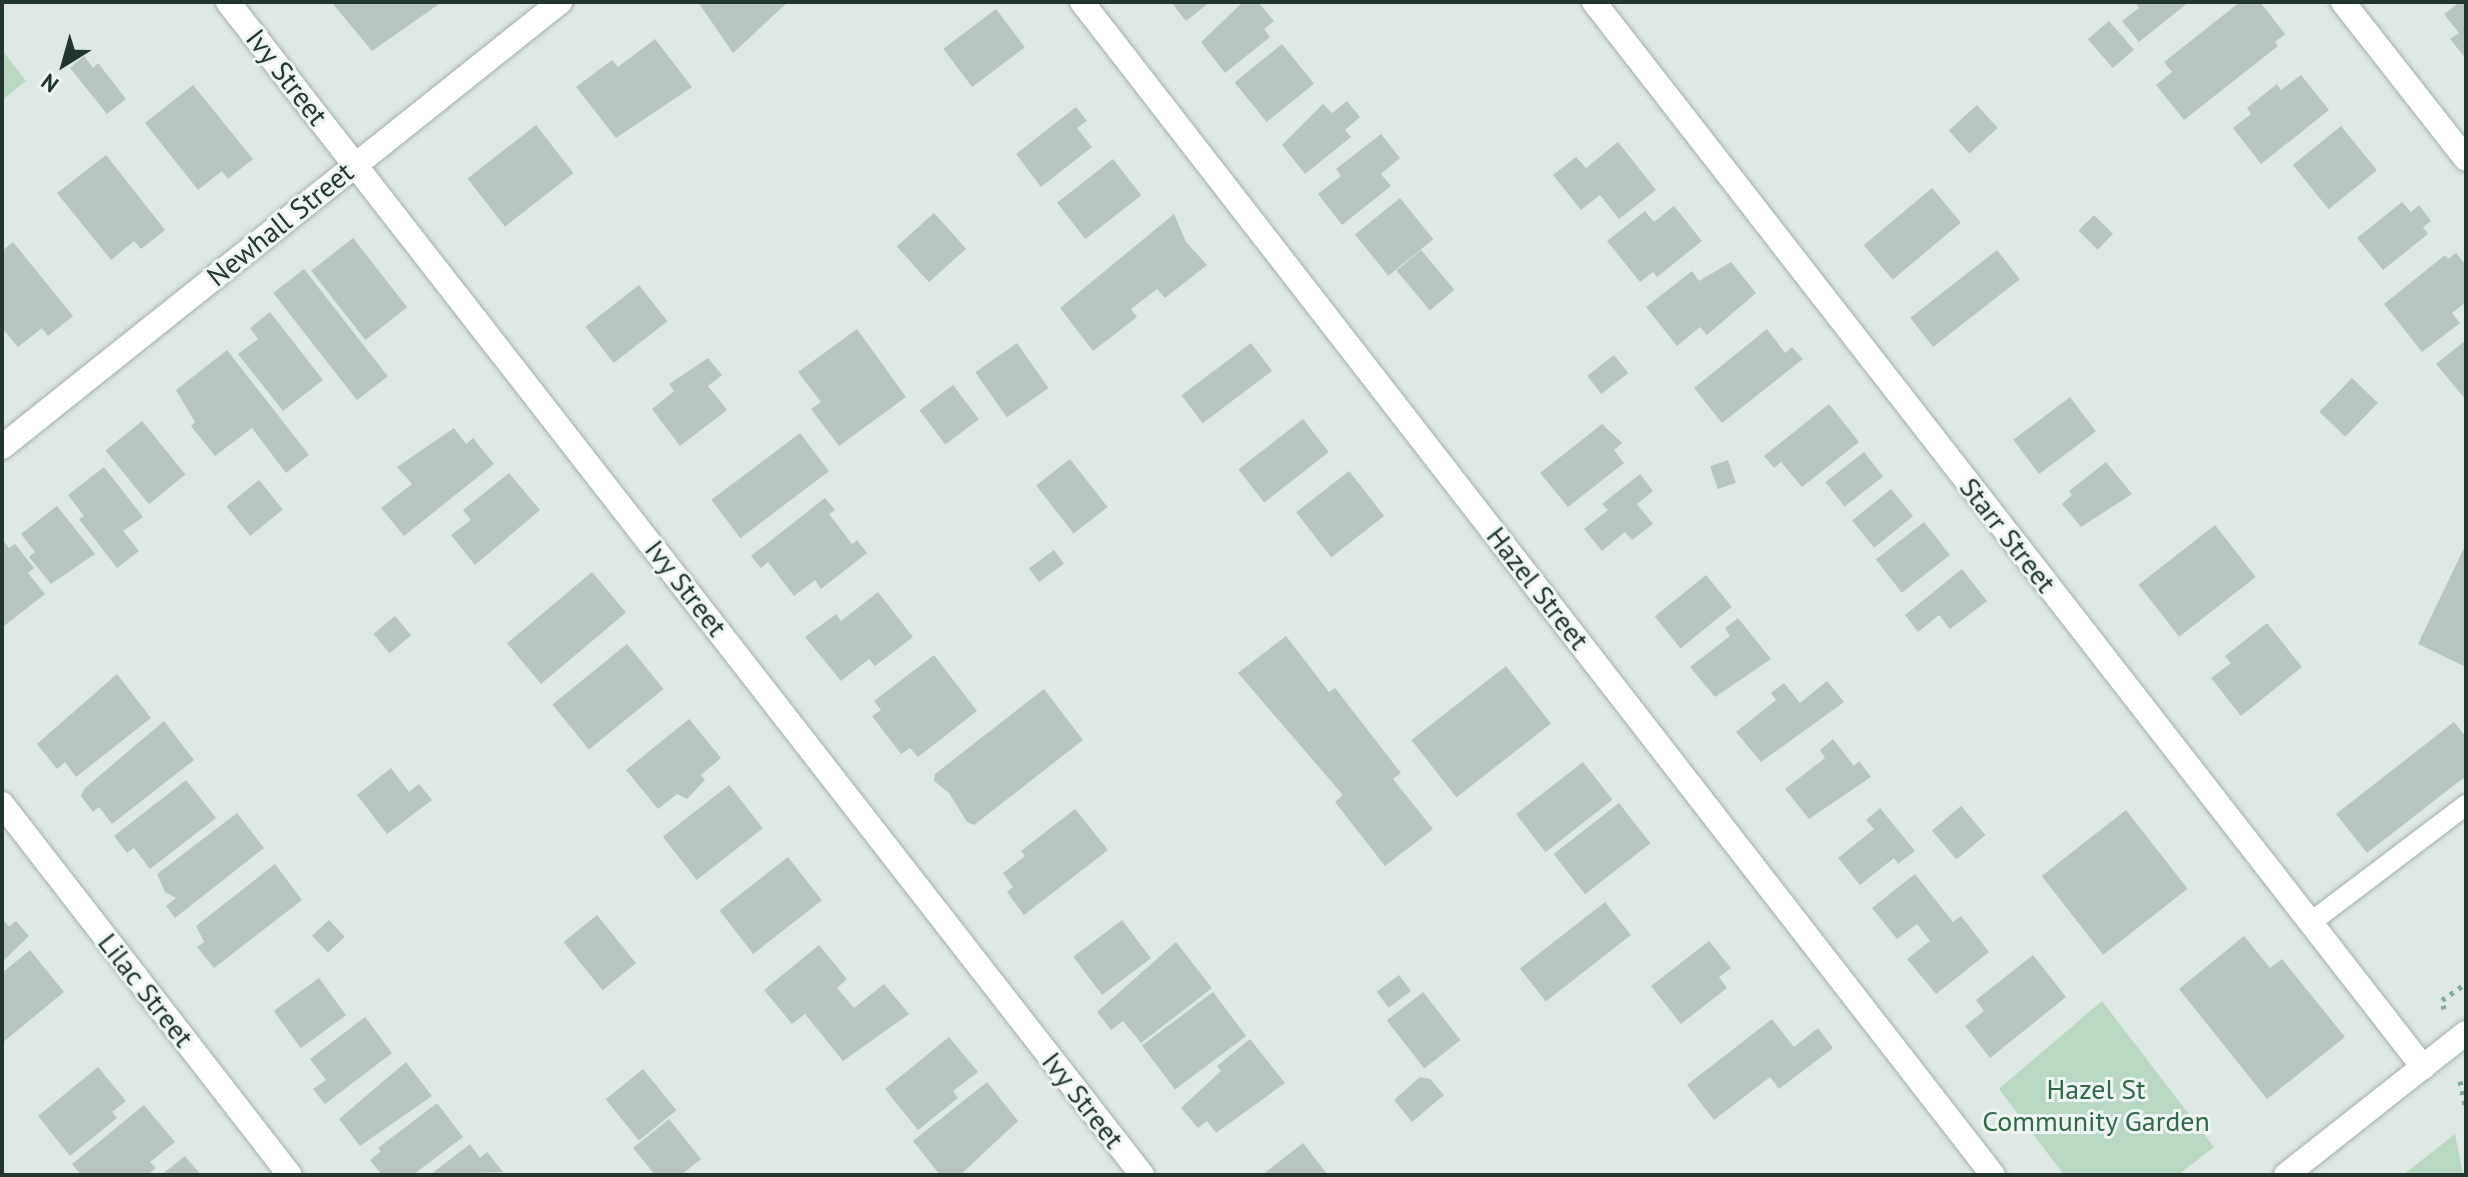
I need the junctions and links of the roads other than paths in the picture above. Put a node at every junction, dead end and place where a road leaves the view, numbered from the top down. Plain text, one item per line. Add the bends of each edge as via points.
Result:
1 (228, 2) edge
2 (560, 2) edge
3 (1082, 2) edge
4 (1594, 2) edge
5 (2343, 2) edge
6 (2466, 159) edge
7 (356, 163) junction
8 (2, 447) edge
9 (2, 804) edge
10 (2466, 805) edge
11 (2310, 923) junction
12 (2466, 1033) edge
13 (2423, 1067) junction
14 (290, 1175) edge
15 (1142, 1175) edge
16 (1993, 1175) edge
17 (2286, 1175) edge

1 - 7 street, Ivy Street
2 - 7 street, Newhall Street
3 - 16 street, Hazel Street
4 - 11 street, Starr Street
5 - 6 street
7 - 8 street, Newhall Street
7 - 15 street, Ivy Street
9 - 14 street, Lilac Street
10 - 11 lane
11 - 13 street, Starr Street
12 - 13 street
13 - 17 street

